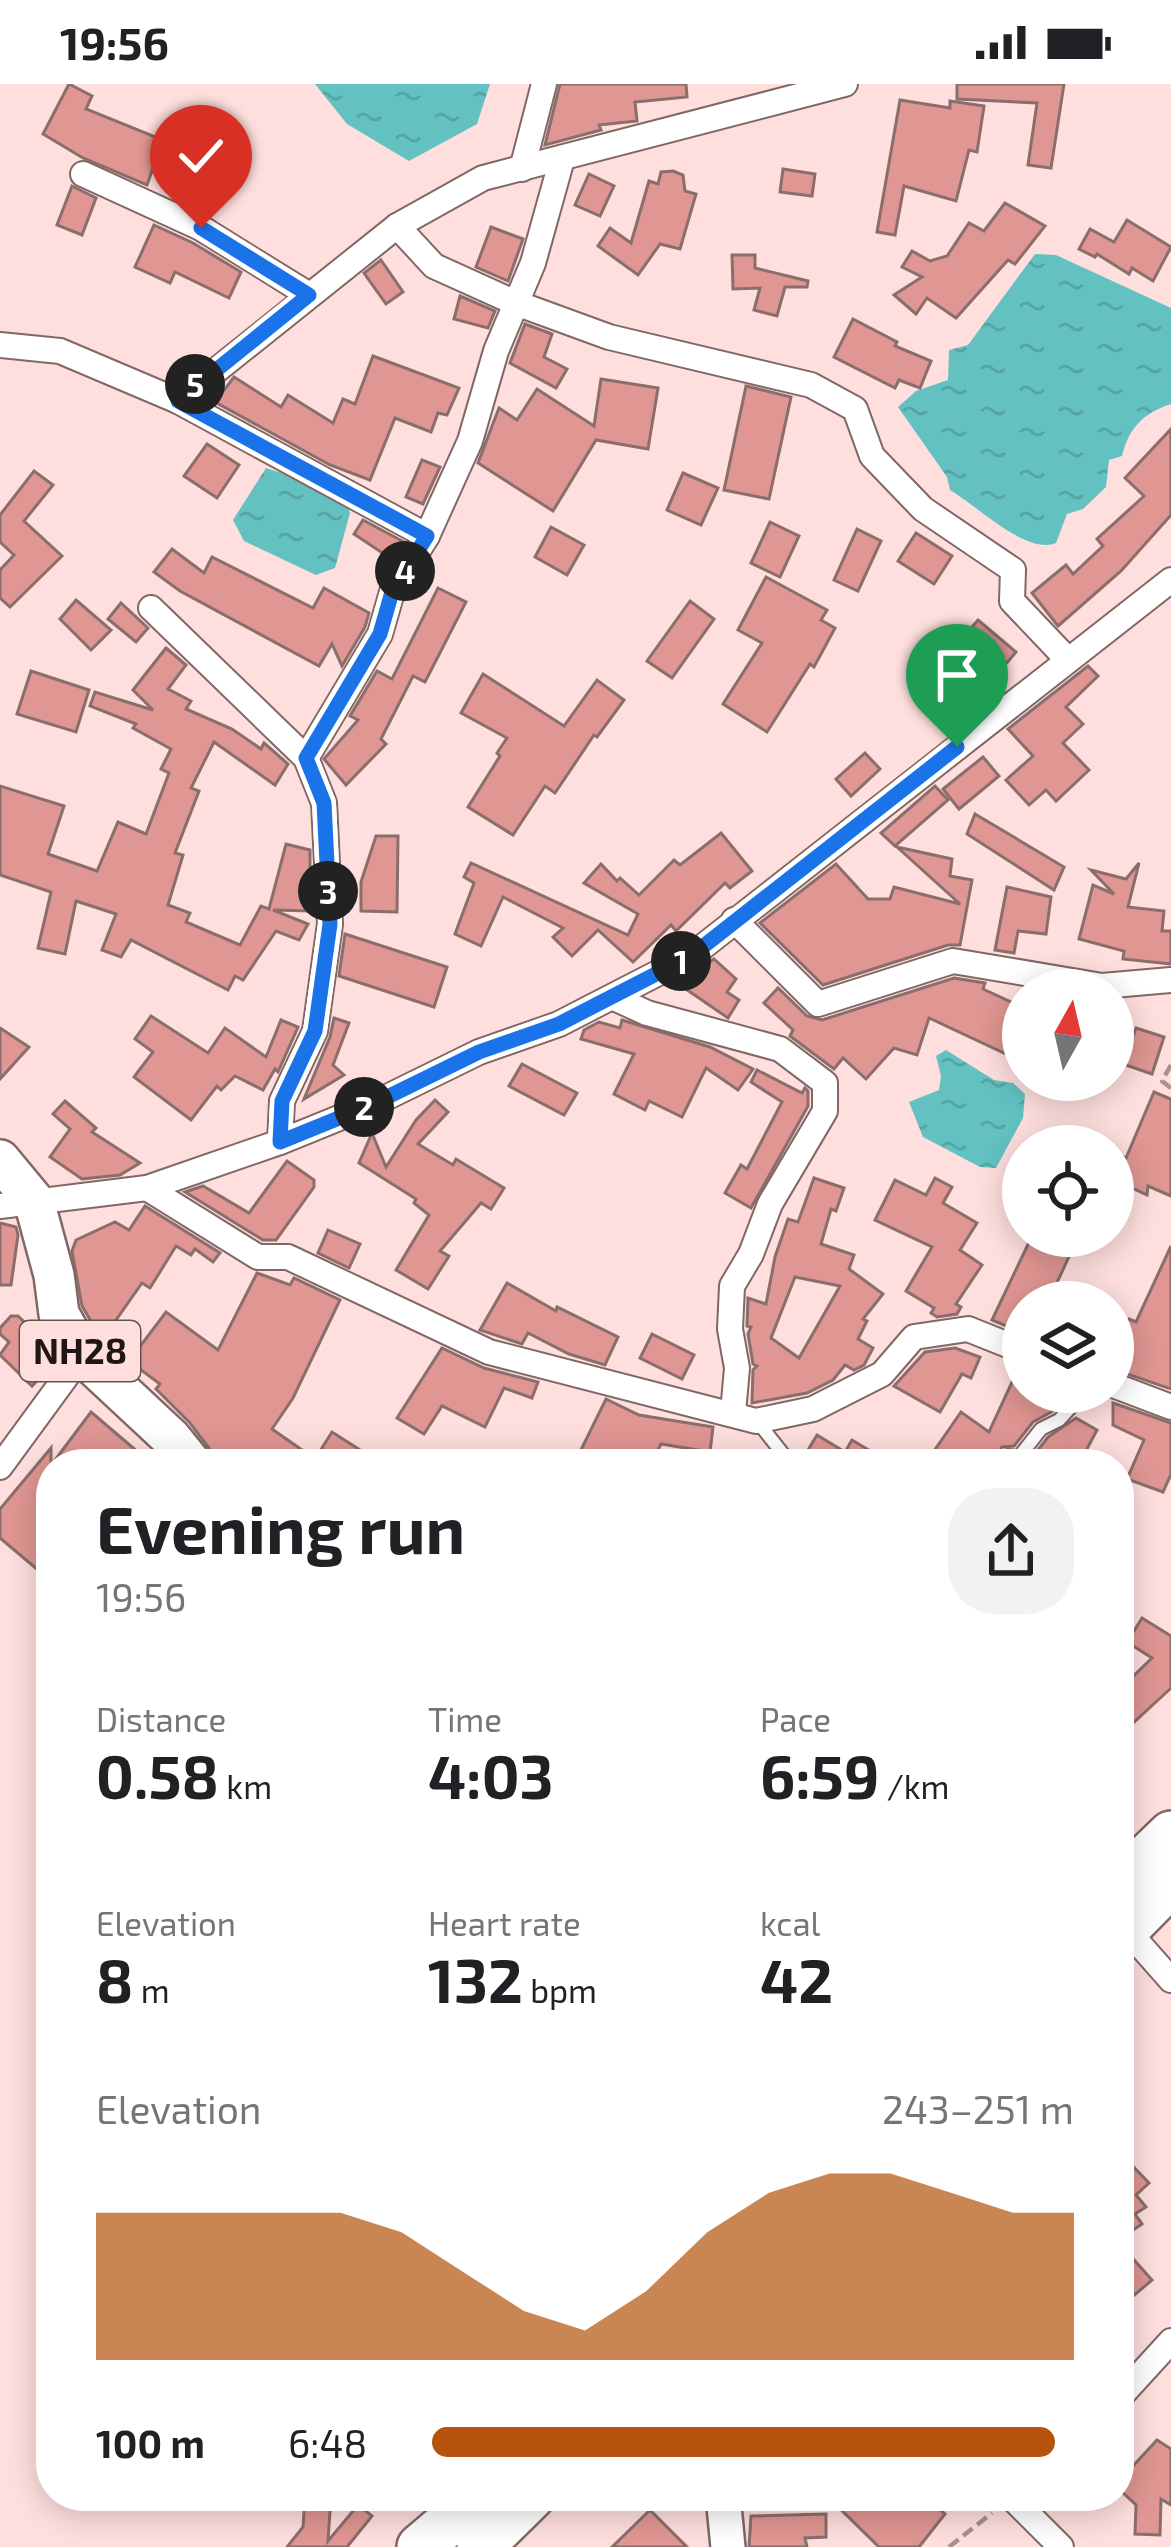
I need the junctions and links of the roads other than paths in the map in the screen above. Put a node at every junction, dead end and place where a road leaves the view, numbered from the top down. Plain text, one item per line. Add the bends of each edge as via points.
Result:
1 (544, 84) edge
2 (845, 84) edge
3 (562, 159) junction
4 (522, 169) junction
5 (83, 174) dead end
6 (397, 226) junction
7 (309, 295) junction
8 (517, 303) junction
9 (0, 345) edge
10 (178, 401) junction
11 (427, 536) junction
12 (1171, 580) edge
13 (151, 608) dead end
14 (1069, 660) junction
15 (306, 758) junction
16 (734, 920) junction
17 (1171, 980) edge
18 (612, 997) junction
19 (280, 1142) junction
20 (0, 1160) edge
21 (148, 1187) junction
22 (17, 1204) edge
23 (1002, 1343) edge
24 (82, 1355) junction
25 (1134, 1393) edge
26 (1171, 1407) edge
27 (1065, 1413) edge
28 (745, 1417) junction
29 (180, 1449) edge
30 (776, 1449) edge
31 (1025, 1449) edge
32 (0, 1467) edge
33 (1171, 1834) edge
34 (1134, 1870) edge
35 (1171, 1882) edge
36 (1134, 1920) edge
37 (1134, 1944) edge
38 (1171, 1980) edge
39 (1171, 2341) edge
40 (1134, 2382) edge
41 (463, 2511) edge
42 (517, 2511) edge
43 (724, 2511) edge
44 (1026, 2511) edge
45 (421, 2547) edge
46 (480, 2547) edge
47 (728, 2547) edge
48 (1061, 2547) edge

1 - 4 street
2 - 3 street
3 - 4 street
3 - 8 street
4 - 6 street via 483,178
5 - 7 street via 201,228
6 - 7 street
6 - 8 street via 434,266
7 - 10 street
8 - 11 street
8 - 14 street via 609,338 811,385 855,410 872,457 923,509 1013,570 1012,601
9 - 10 street via 60,351
10 - 11 street
11 - 15 street
12 - 14 street
13 - 15 street
14 - 16 street
15 - 19 street via 324,803 330,924 315,1031 282,1101
16 - 17 street via 818,1004 953,961 1102,986
16 - 18 street via 691,956
18 - 19 street
18 - 28 street via 780,1049 825,1083 825,1111 732,1286 730,1329
19 - 21 street
20 - 22 main road
21 - 22 street
21 - 28 street via 258,1257 288,1257 489,1352
22 - 24 main road, NH28
23 - 28 street via 968,1329 914,1337 882,1374 813,1409
24 - 29 main road, NH28
24 - 32 street
25 - 26 street
27 - 31 lane
28 - 30 lane
33 - 34 highway
35 - 36 highway
37 - 38 street
39 - 40 street
41 - 45 highway
42 - 46 highway
43 - 47 main road
44 - 48 street

